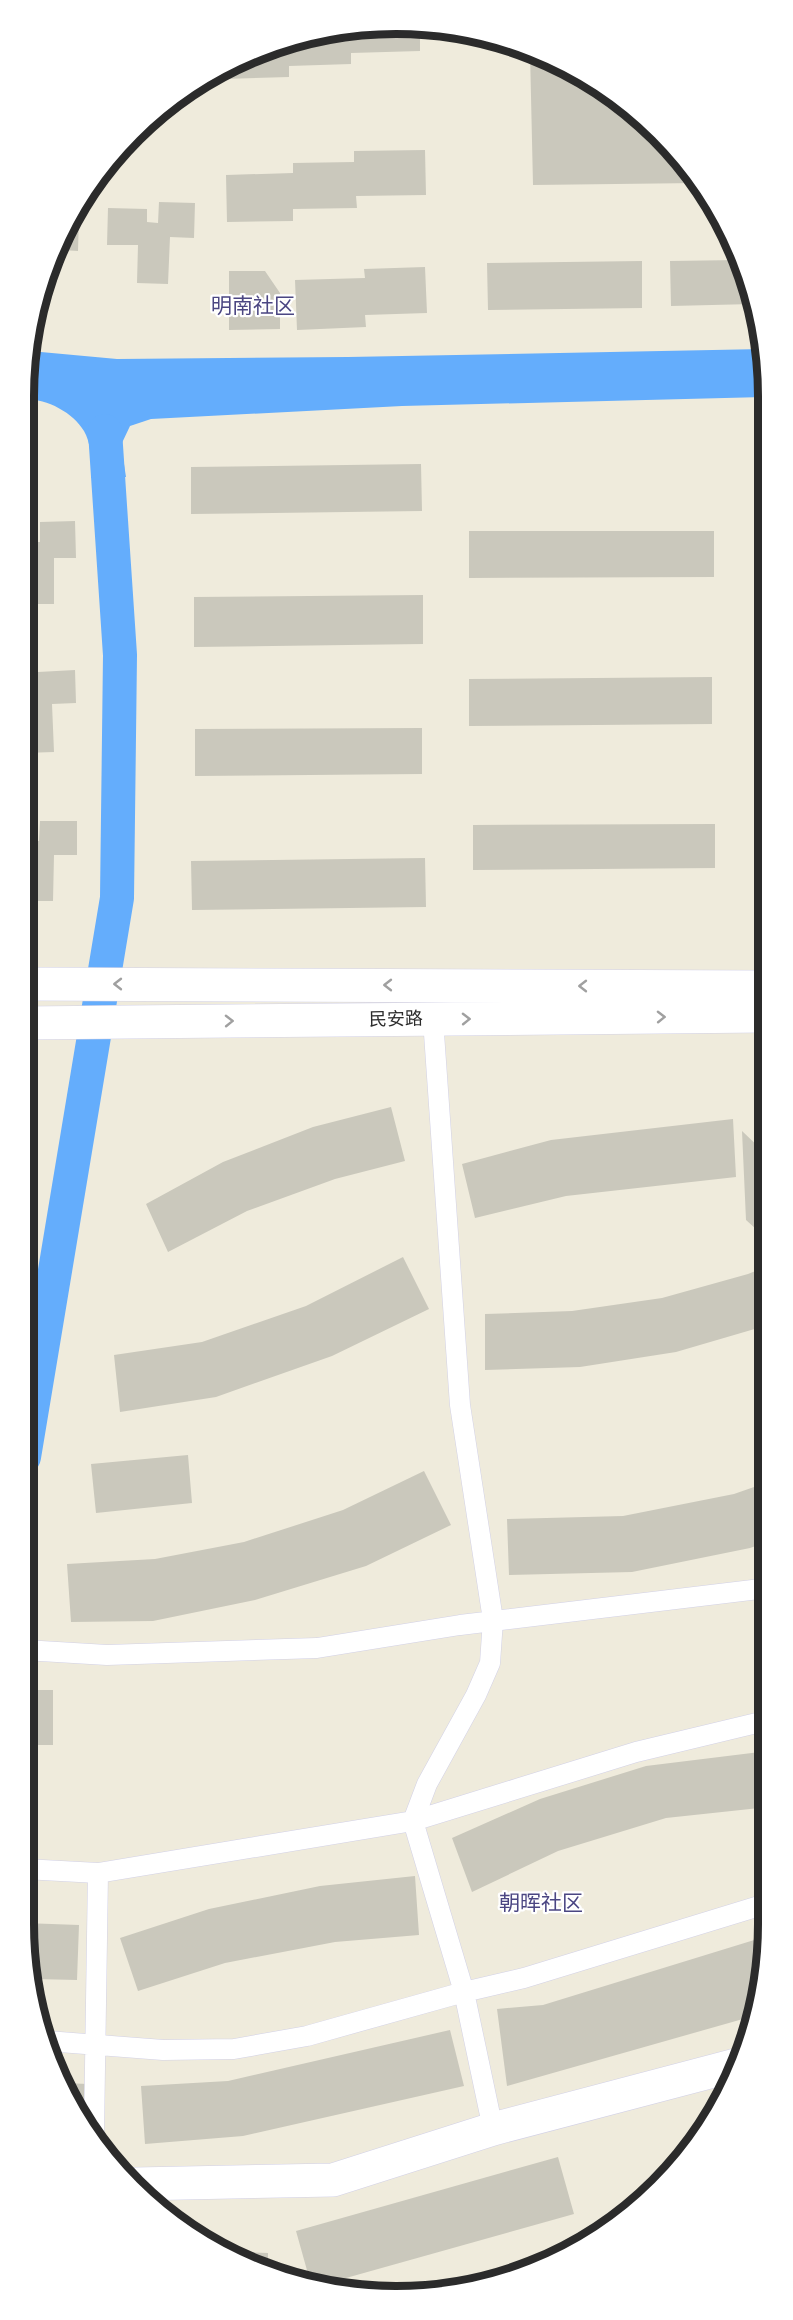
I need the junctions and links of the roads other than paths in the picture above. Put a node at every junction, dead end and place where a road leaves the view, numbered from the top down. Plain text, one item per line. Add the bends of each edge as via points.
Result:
1 (34, 984) edge
2 (758, 987) edge
3 (758, 1016) edge
4 (433, 1019) junction
5 (34, 1023) edge
6 (758, 1589) edge
7 (493, 1620) junction
8 (34, 1651) edge
9 (758, 1723) edge
10 (413, 1821) junction
11 (34, 1870) edge
12 (98, 1873) junction
13 (758, 1906) edge
14 (464, 1992) junction
15 (55, 2041) edge
16 (96, 2044) junction
17 (729, 2067) edge
18 (94, 2122) edge
19 (493, 2129) junction
20 (146, 2184) edge

2 -> 1 main road, 民安路
4 -> 3 main road, 民安路
5 -> 4 main road, 民安路
4 - 7 lane via 460,1405
6 - 7 lane
7 - 8 lane via 317,1648 107,1655
7 - 10 lane via 490,1663 427,1784
9 - 10 lane via 636,1752
10 - 12 lane
10 - 14 lane
11 - 12 lane
12 - 16 lane
13 - 14 lane via 524,1978
14 - 16 lane via 307,2036 234,2049 163,2050
14 - 19 lane
15 - 16 lane
16 - 18 lane
17 - 19 main road
19 - 20 main road via 333,2180

